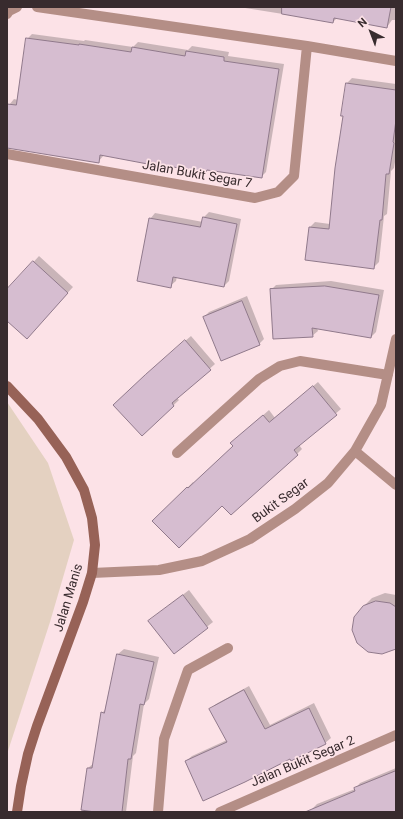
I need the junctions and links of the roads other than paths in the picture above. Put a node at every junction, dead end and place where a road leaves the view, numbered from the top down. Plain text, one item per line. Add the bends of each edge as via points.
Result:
1 (17, 7) edge
2 (37, 7) edge
3 (7, 14) edge
4 (307, 46) junction
5 (396, 61) edge
6 (7, 154) edge
7 (396, 339) edge
8 (388, 375) junction
9 (7, 386) edge
10 (354, 451) junction
11 (177, 453) dead end
12 (396, 484) edge
13 (92, 573) junction
14 (228, 648) dead end
15 (396, 735) edge
16 (17, 812) edge
17 (158, 812) edge
18 (220, 812) edge

1 - 3 street
2 - 4 street
4 - 5 street
4 - 6 street, Jalan Bukit Segar 7 via 294,176 278,192 255,198
7 - 8 street, Bukit Segar
8 - 10 street, Bukit Segar via 381,405
8 - 11 street via 300,361 280,366 259,379
9 - 13 street, Jalan Manis via 38,419 66,457 84,490 92,518 95,545
10 - 12 street
10 - 13 street, Bukit Segar via 328,483 295,509 250,539 202,562 159,570
13 - 16 street, Jalan Manis via 35,733
14 - 17 street via 188,670 164,739
15 - 18 street, Jalan Bukit Segar 2

